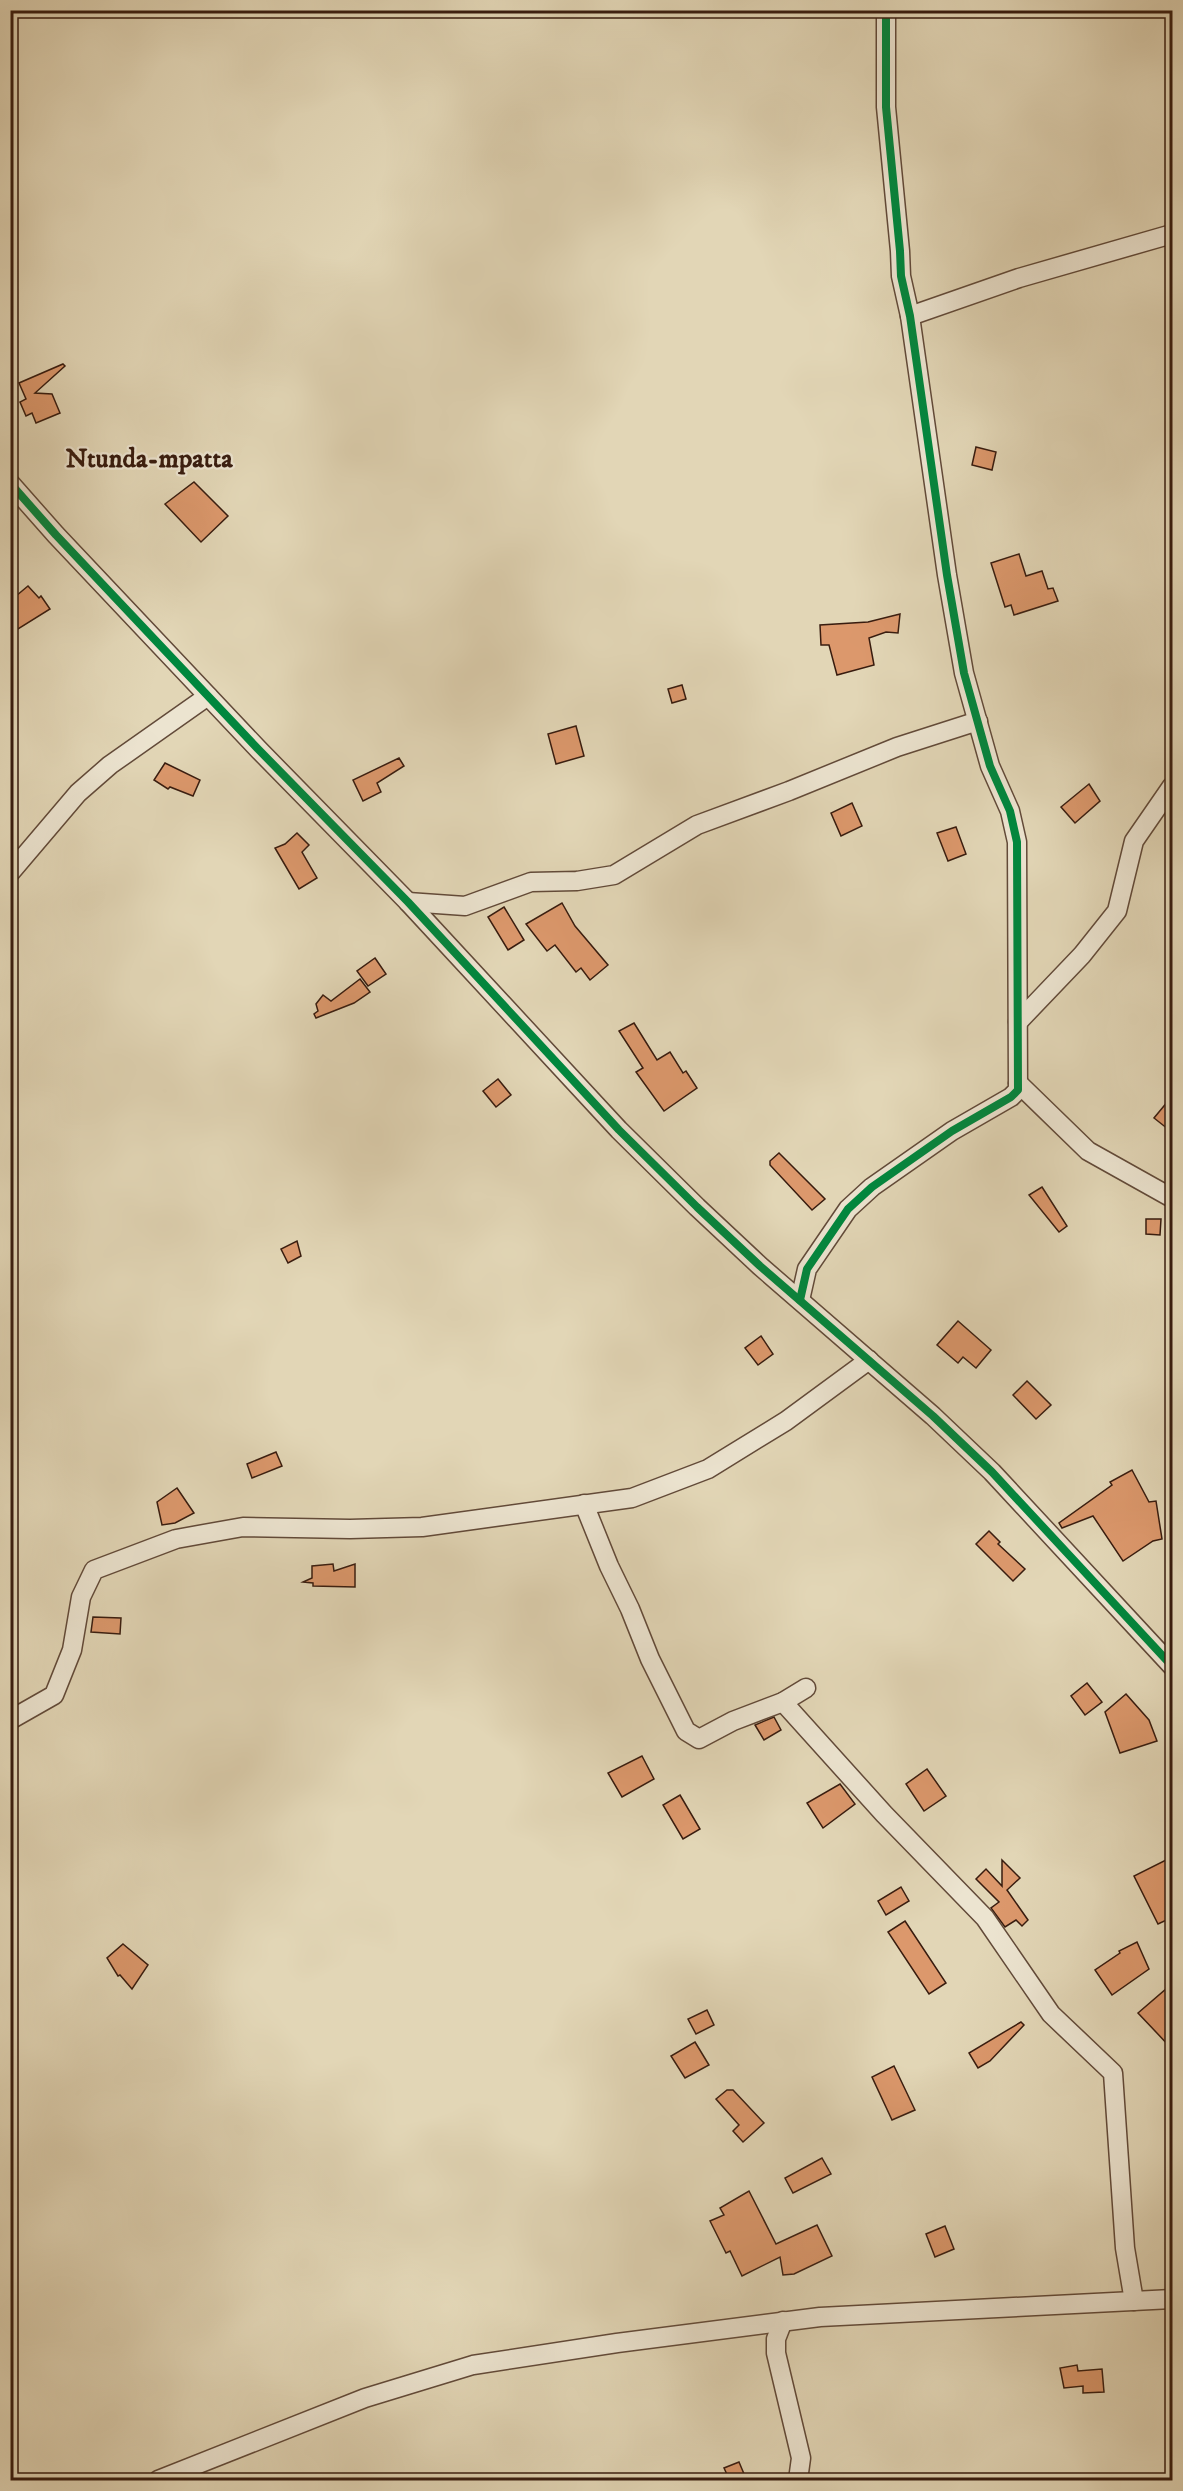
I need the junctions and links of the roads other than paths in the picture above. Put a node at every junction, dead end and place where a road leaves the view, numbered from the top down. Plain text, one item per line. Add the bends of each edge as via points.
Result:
1 (886, 10) edge
2 (1173, 234) edge
3 (910, 316) junction
4 (10, 483) edge
5 (208, 696) junction
6 (978, 721) junction
7 (1173, 786) edge
8 (10, 873) edge
9 (408, 902) junction
10 (1018, 1022) junction
11 (1018, 1083) junction
12 (1173, 1198) edge
13 (800, 1300) junction
14 (869, 1360) junction
15 (584, 1504) junction
16 (1173, 1666) edge
17 (806, 1688) dead end
18 (783, 1702) junction
19 (10, 1720) edge
20 (1173, 2300) edge
21 (1134, 2301) junction
22 (783, 2321) junction
23 (158, 2481) edge
24 (798, 2481) edge

1 - 3 street via 886,107 901,276
2 - 3 street via 1018,278
3 - 6 street via 947,575 964,674
4 - 5 street
5 - 8 street via 110,765 78,793
5 - 9 street
6 - 9 street via 897,747 697,825 614,875 531,882 465,906
6 - 10 street via 1017,842
7 - 10 street via 1134,841 1117,910 1082,955
9 - 13 street via 619,1130
10 - 11 street
11 - 12 street via 1088,1151
11 - 13 street via 1018,1090 1011,1097 952,1131 872,1187 848,1209 807,1269
13 - 14 street
14 - 15 street via 786,1421 708,1469 632,1498
14 - 16 street via 992,1472
15 - 18 street via 650,1659 686,1731 699,1739
15 - 19 street via 422,1527 243,1527 176,1539 104,1566 94,1570 81,1597 72,1650 54,1695
17 - 18 street
18 - 21 street via 985,1918 1050,2014 1113,2073 1125,2248
20 - 21 street
21 - 22 street via 848,2314
22 - 23 street via 473,2365 364,2398
22 - 24 street via 776,2353 801,2458

